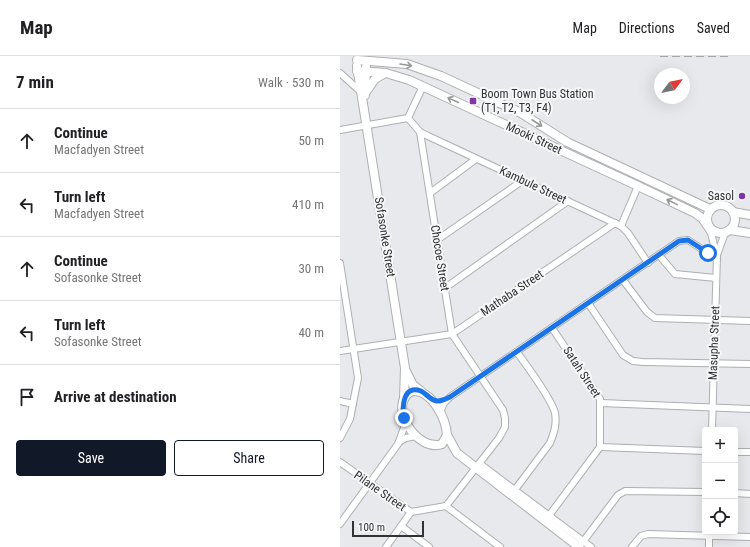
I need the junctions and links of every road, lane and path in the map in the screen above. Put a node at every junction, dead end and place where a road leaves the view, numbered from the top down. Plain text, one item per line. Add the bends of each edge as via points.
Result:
1 (357, 58) edge
2 (367, 58) edge
3 (375, 58) edge
4 (362, 71) junction
5 (386, 73) junction
6 (340, 74) edge
7 (423, 86) junction
8 (363, 92) junction
9 (408, 118) junction
10 (367, 125) junction
11 (340, 130) edge
12 (420, 132) junction
13 (476, 159) junction
14 (522, 180) junction
15 (638, 186) junction
16 (430, 193) junction
17 (568, 201) junction
18 (712, 207) junction
19 (733, 212) junction
20 (750, 216) edge
21 (703, 219) junction
22 (618, 224) junction
23 (714, 231) junction
24 (727, 232) junction
25 (750, 233) edge
26 (437, 240) junction
27 (716, 254) junction
28 (659, 255) junction
29 (648, 262) junction
30 (340, 264) edge
31 (716, 278) junction
32 (623, 280) junction
33 (445, 288) junction
34 (588, 303) junction
35 (343, 307) edge
36 (715, 320) junction
37 (750, 321) edge
38 (552, 328) junction
39 (452, 334) junction
40 (401, 342) junction
41 (354, 349) junction
42 (340, 352) edge
43 (517, 352) junction
44 (714, 363) junction
45 (750, 364) edge
46 (405, 368) junction
47 (481, 376) junction
48 (420, 391) junction
49 (450, 397) junction
50 (430, 398) junction
51 (404, 399) junction
52 (340, 401) edge
53 (601, 403) junction
54 (353, 404) junction
55 (713, 408) junction
56 (750, 409) edge
57 (440, 412) junction
58 (406, 422) junction
59 (712, 427) edge
60 (447, 435) junction
61 (416, 436) junction
62 (340, 438) edge
63 (398, 444) junction
64 (436, 445) junction
65 (600, 447) junction
66 (702, 451) edge
67 (738, 452) edge
68 (750, 452) edge
69 (457, 453) junction
70 (340, 462) edge
71 (478, 466) junction
72 (370, 483) junction
73 (513, 492) junction
74 (702, 492) edge
75 (738, 493) edge
76 (750, 494) edge
77 (446, 506) junction
78 (411, 512) junction
79 (547, 518) junction
80 (340, 524) edge
81 (401, 526) junction
82 (702, 534) edge
83 (709, 535) edge
84 (723, 535) edge
85 (750, 537) edge
86 (580, 545) edge
87 (386, 547) edge
88 (429, 547) edge
89 (500, 547) edge
90 (591, 547) edge
91 (632, 547) edge
92 (709, 547) edge

1 - 2 main road, Mooki Street
1 - 4 main road, Sofasonke Street
2 - 3 main road, Mooki Street
2 - 4 main road, Sofasonke Street
3 -> 18 main road, Mooki Street via 418,67 441,76 521,113 567,142
4 - 5 main road, Mooki Street
4 - 8 main road, Sofasonke Street
5 - 7 main road, Mooki Street
5 - 8 main road via 374,79
6 - 8 street
7 - 9 street
15 -> 7 main road, Mooki Street
8 - 10 main road, Sofasonke Street
9 - 10 street
9 - 12 street, Kambule Street
10 - 11 street
10 - 40 main road, Sofasonke Street
12 - 13 street, Kambule Street
12 - 16 street, Chocoe Street
13 - 14 street, Kambule Street
13 - 16 street
14 - 17 street, Kambule Street
14 - 26 street
21 -> 15 main road, Mooki Street
15 - 22 street
16 - 26 street, Chocoe Street
17 - 22 street, Kambule Street
17 - 33 street
18 - 19 main road via 724,205
18 - 21 main road
19 - 20 main road
19 - 24 main road via 735,220
21 - 23 main road
21 - 27 street
22 - 29 street, Kambule Street via 628,232
22 - 39 street, Mathaba Street
23 - 24 main road
23 - 27 street, Masupha Street
24 - 25 main road
24 - 27 street, Masupha Street
26 - 33 street, Chocoe Street
27 - 28 street via 688,240 679,241
27 - 31 street, Masupha Street
28 - 29 street
28 - 31 street via 675,274
29 - 32 street
30 - 35 street
31 - 36 street, Masupha Street
32 - 34 street
32 - 36 street via 647,312 655,318
33 - 39 street, Chocoe Street
34 - 38 street
34 - 44 street via 626,358 643,362
35 - 41 street
36 - 37 street
36 - 44 street, Masupha Street
38 - 43 street
38 - 53 street, Satah Street via 599,396
39 - 40 street, Mathaba Street
39 - 47 street, Chocoe Street
40 - 41 street, Mathaba Street
40 - 46 main road, Sofasonke Street
41 - 42 street, Mathaba Street
41 - 54 street via 358,381
43 - 47 street
43 - 73 street via 552,406 556,421 550,443
44 - 45 street
44 - 55 street, Masupha Street
46 - 48 main road, Sofasonke Street via 411,382
46 - 51 main road, Sofasonke Street
47 - 49 street
47 - 71 street, Chocoe Street via 503,410 505,418 503,433
48 - 50 main road, Sofasonke Street
48 - 51 main road via 408,393
49 - 50 street via 438,401
49 - 57 street
50 - 57 main road, Sofasonke Street
51 - 58 main road, Sofasonke Street
52 - 54 street
53 - 55 street
53 - 65 street, Satah Street
54 - 62 street
55 - 56 street
55 - 59 street, Masupha Street
57 - 60 main road, Sofasonke Street
58 - 61 main road, Sofasonke Street
58 - 63 street
60 - 64 main road via 444,442
60 - 69 main road, Sofasonke Street
61 - 63 street via 406,438
61 - 64 main road, Sofasonke Street via 428,444
63 - 72 street
64 - 69 main road, Sofasonke Street
65 - 66 street
65 - 79 street
67 - 68 street
69 - 71 main road, Sofasonke Street
70 - 72 street, Pilane Street
71 - 73 main road, Sofasonke Street
71 - 77 street
72 - 78 street, Pilane Street
72 - 80 street
73 - 79 main road, Sofasonke Street
74 - 86 street via 625,491 618,495
75 - 76 street
77 - 78 street, Pilane Street
77 - 89 street
78 - 81 street
79 - 86 main road, Sofasonke Street
81 - 87 street
81 - 88 street
82 - 91 street via 645,534
83 - 92 street
84 - 85 street
86 - 90 street

